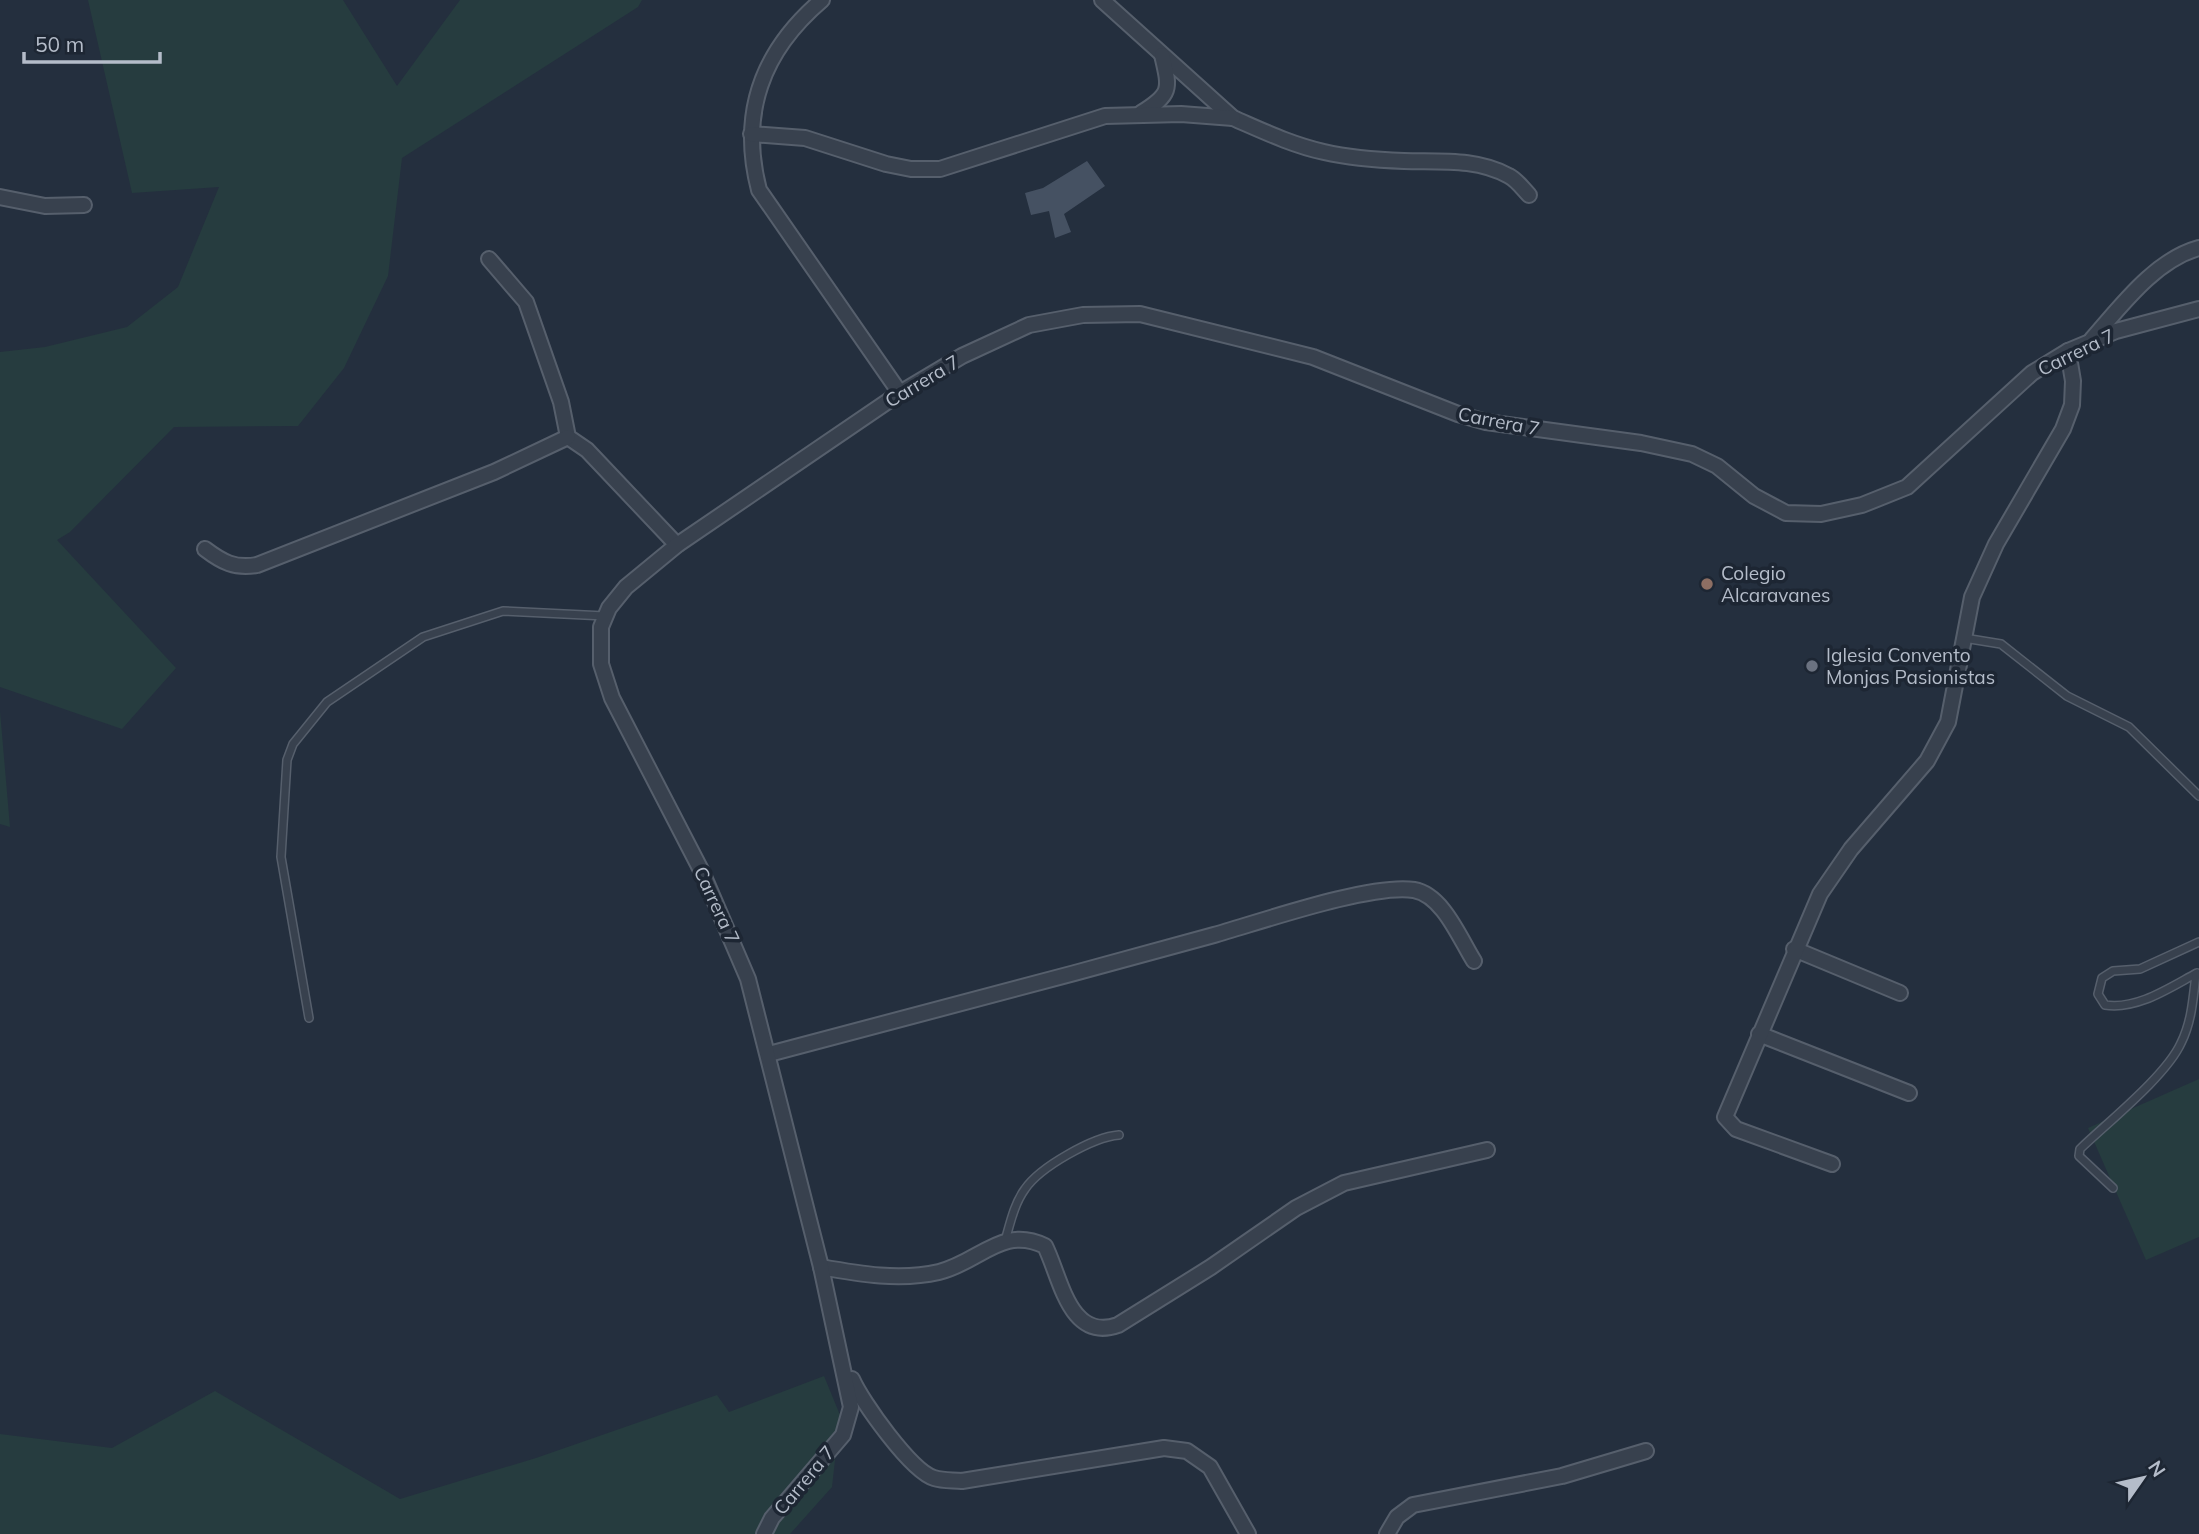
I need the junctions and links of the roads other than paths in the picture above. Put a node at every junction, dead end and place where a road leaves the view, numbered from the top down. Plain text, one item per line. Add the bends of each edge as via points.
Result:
1 (822, 0) edge
2 (1102, 0) edge
3 (1162, 55) junction
4 (1140, 113) junction
5 (1233, 118) junction
6 (751, 134) junction
7 (1529, 195) dead end
8 (0, 197) edge
9 (84, 205) dead end
10 (2199, 248) edge
11 (489, 259) dead end
12 (2199, 309) edge
13 (2089, 343) junction
14 (2068, 351) junction
15 (900, 393) junction
16 (568, 437) junction
17 (677, 545) junction
18 (205, 549) dead end
19 (606, 616) junction
20 (1964, 638) junction
21 (2199, 796) edge
22 (2199, 942) edge
23 (1794, 949) junction
24 (1474, 961) dead end
25 (2197, 973) edge
26 (1900, 993) dead end
27 (309, 1018) dead end
28 (1759, 1034) junction
29 (769, 1054) junction
30 (1909, 1093) dead end
31 (1119, 1135) dead end
32 (1488, 1150) dead end
33 (1832, 1164) dead end
34 (2113, 1188) dead end
35 (1005, 1242) junction
36 (821, 1267) junction
37 (842, 1359) junction
38 (1646, 1451) dead end
39 (764, 1534) edge
40 (1248, 1534) edge
41 (1387, 1534) edge

1 - 6 street via 797,21 768,65 755,99
2 - 3 street
3 - 4 street via 1169,84 1163,99
3 - 5 street
4 - 5 street
4 - 6 street via 1066,126 940,169 886,164 805,138
5 - 7 street via 1323,152 1481,166 1511,176
6 - 15 street via 759,190
8 - 9 street via 45,206
10 - 13 street via 2161,269
11 - 16 street via 526,302 561,402
12 - 13 street, Carrera 7
13 - 14 street, Carrera 7
14 - 15 street, Carrera 7 via 2032,373 1907,487 1862,505 1821,514 1786,513 1692,454 1486,422 1313,357 1140,314 1083,315 1029,325 962,356
14 - 20 street via 2072,405 2063,429 1996,544 1972,597
15 - 17 street, Carrera 7
16 - 17 street via 587,450
16 - 18 street via 494,472 257,565 240,568
17 - 19 street, Carrera 7 via 626,587
19 - 27 lane via 503,611 423,637 327,702 293,744 287,760 281,857
19 - 29 street, Carrera 7 via 599,643 612,698 729,928
20 - 21 lane via 2001,644 2067,696 2129,727
20 - 23 street via 1948,722 1927,761 1851,849 1820,894
22 - 25 lane via 2140,969 2113,971 2102,978 2098,994 2105,1005 2120,1007
23 - 26 street
23 - 28 street
24 - 29 street via 1439,904 1418,890 1402,889 1350,897
25 - 34 lane via 2192,1012 2181,1045 2080,1149 2084,1162
28 - 30 street
28 - 33 street via 1725,1117 1727,1122
29 - 36 street, Carrera 7
31 - 35 lane via 1100,1137 1067,1155 1026,1187
32 - 35 street via 1344,1183 1296,1208 1212,1267 1106,1329 1080,1320 1071,1310 1045,1246 1030,1239
35 - 36 street via 940,1272 880,1277
36 - 37 street, Carrera 7
37 - 39 street, Carrera 7 via 851,1407 842,1435 772,1518
37 - 40 street via 862,1401 914,1463 934,1478 962,1481 1164,1448 1187,1451 1210,1467
38 - 41 street via 1562,1476 1413,1505

